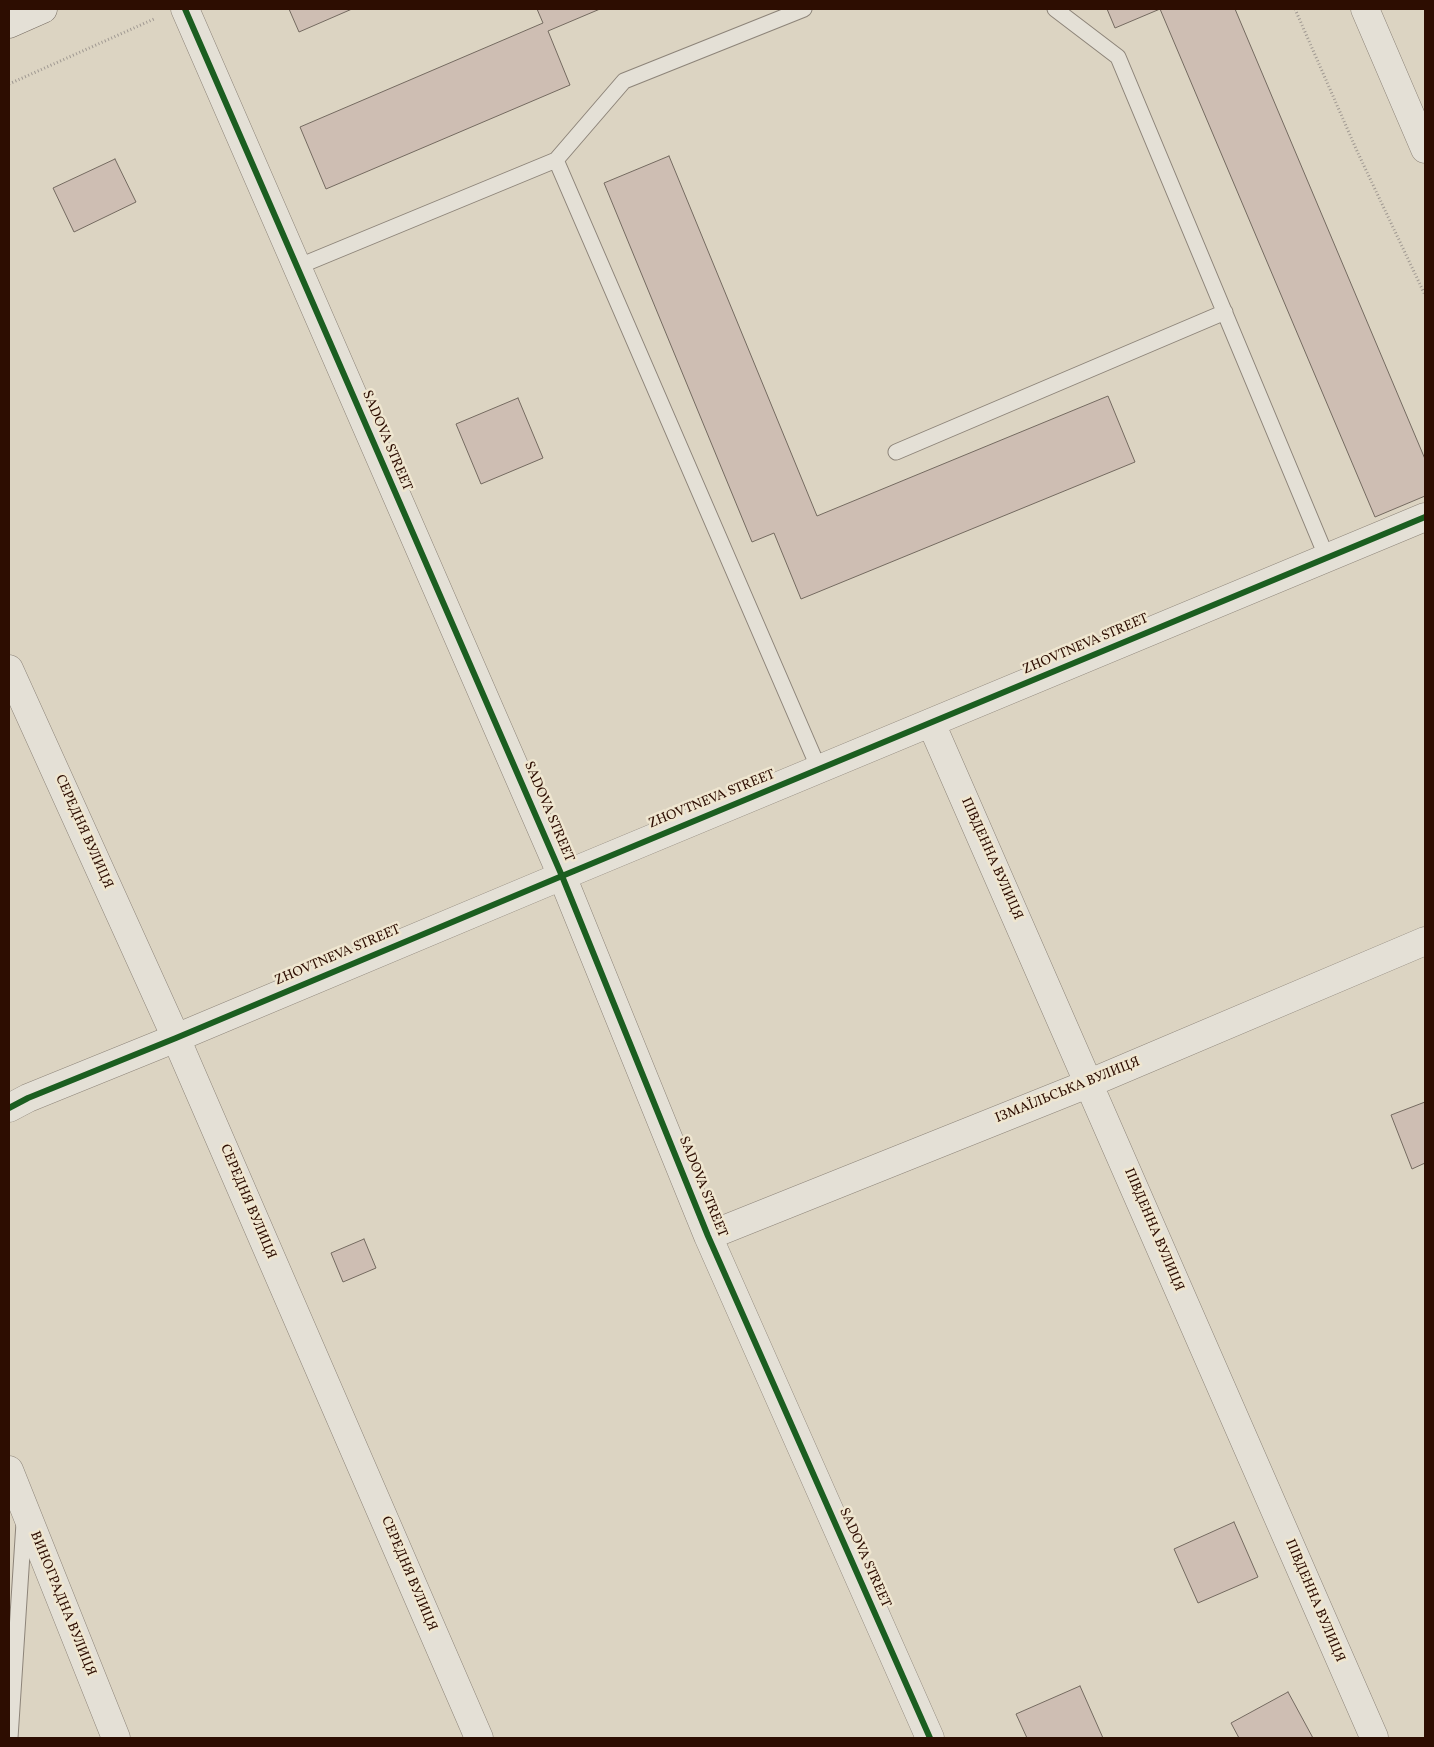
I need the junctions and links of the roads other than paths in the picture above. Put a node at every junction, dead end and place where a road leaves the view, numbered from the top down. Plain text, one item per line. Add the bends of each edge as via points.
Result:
1 (43, 9) edge
2 (804, 9) edge
3 (1055, 9) edge
4 (1364, 9) edge
5 (172, 13) edge
6 (9, 24) edge
7 (1425, 149) edge
8 (556, 160) junction
9 (297, 267) junction
10 (1225, 312) junction
11 (896, 452) dead end
12 (1425, 517) edge
13 (1327, 558) junction
14 (9, 669) edge
15 (931, 723) junction
16 (819, 769) junction
17 (562, 876) junction
18 (1424, 946) edge
19 (176, 1038) junction
20 (1090, 1084) junction
21 (15, 1099) edge
22 (708, 1236) junction
23 (9, 1470) edge
24 (25, 1511) junction
25 (10, 1738) edge
26 (116, 1738) edge
27 (479, 1738) edge
28 (930, 1738) edge
29 (1375, 1738) edge

1 - 6 street
2 - 8 lane via 624,81
3 - 10 lane via 1118,57
4 - 7 street
5 - 9 street, SADOVA STREET
8 - 9 lane
8 - 16 lane
9 - 17 street, SADOVA STREET
10 - 11 lane
10 - 13 lane
12 - 13 street, ZHOVTNEVA STREET
13 - 15 street, ZHOVTNEVA STREET
14 - 19 street, СЕРЕДНЯ ВУЛИЦЯ
15 - 16 street, ZHOVTNEVA STREET
15 - 20 street, ПІВДЕННА ВУЛИЦЯ
16 - 17 street, ZHOVTNEVA STREET
17 - 19 street, ZHOVTNEVA STREET
17 - 22 street, SADOVA STREET
18 - 20 street, ІЗМАЇЛЬСЬКА ВУЛИЦЯ
19 - 21 street, ZHOVTNEVA STREET
19 - 27 street, СЕРЕДНЯ ВУЛИЦЯ
20 - 22 street, ІЗМАЇЛЬСЬКА ВУЛИЦЯ
20 - 29 street, ПІВДЕННА ВУЛИЦЯ
22 - 28 street, SADOVA STREET
23 - 24 street, ВИНОГРАДНА ВУЛИЦЯ
24 - 25 lane
24 - 26 street, ВИНОГРАДНА ВУЛИЦЯ

